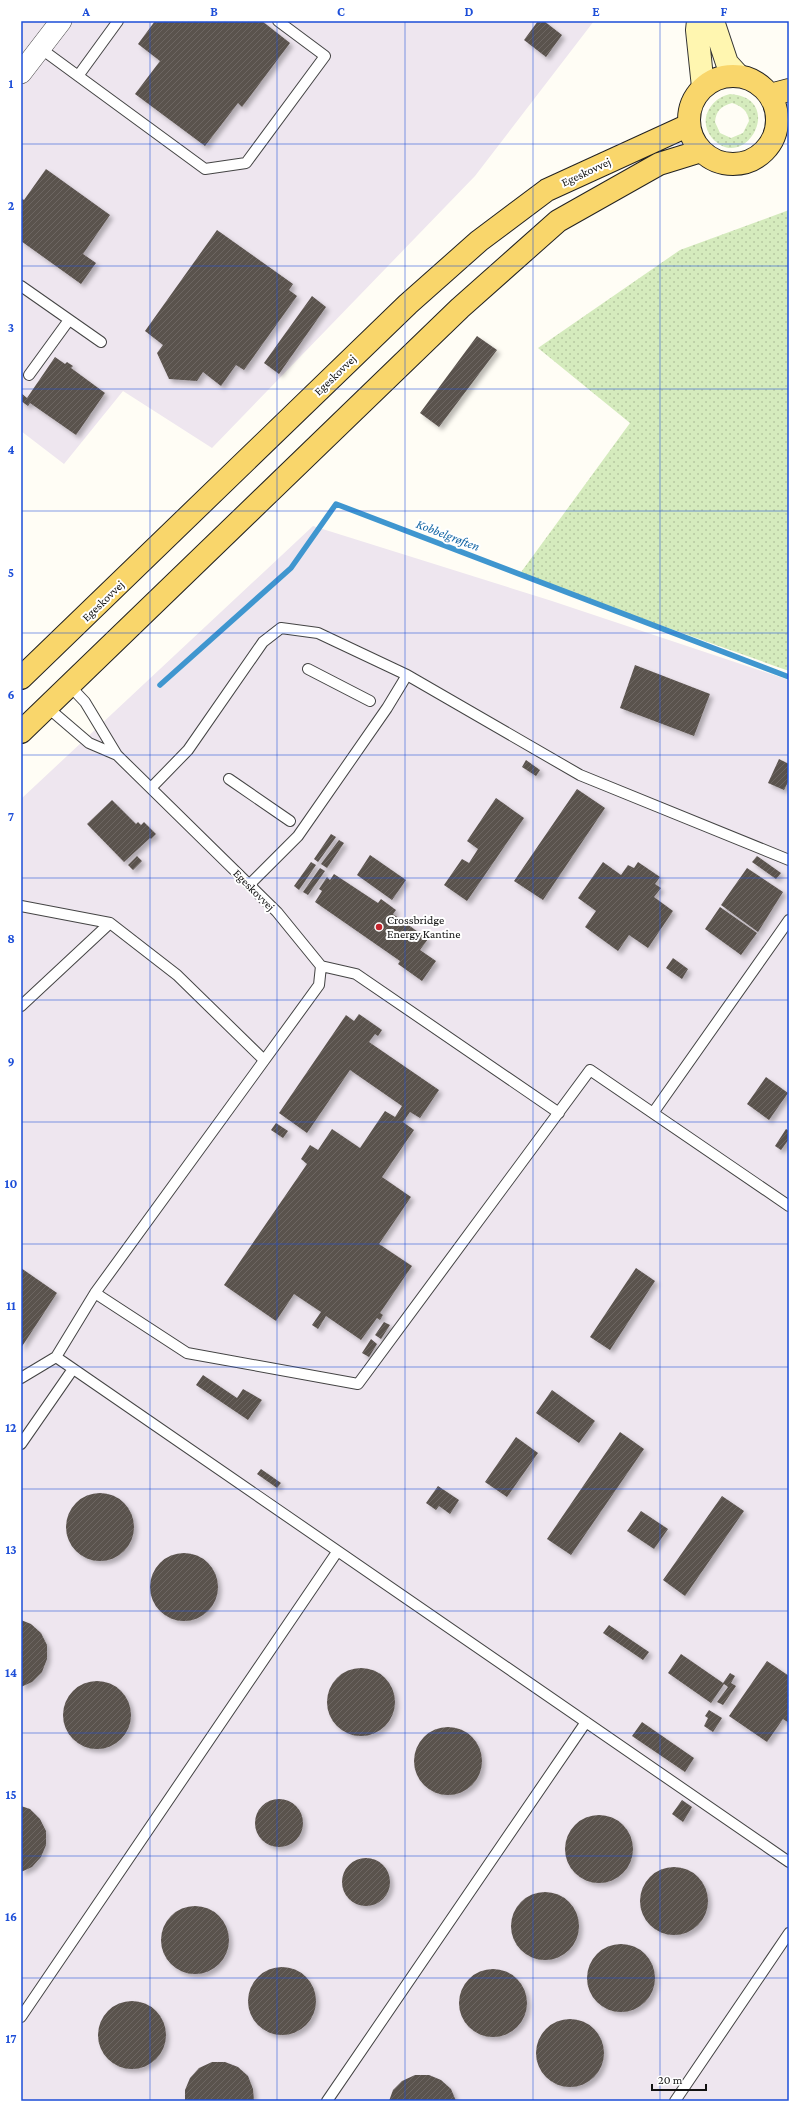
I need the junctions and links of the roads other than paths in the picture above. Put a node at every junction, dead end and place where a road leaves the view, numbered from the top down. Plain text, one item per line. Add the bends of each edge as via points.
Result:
1 (61, 21) edge
2 (118, 21) edge
3 (278, 21) edge
4 (698, 21) edge
5 (713, 21) edge
6 (40, 48) junction
7 (21, 73) edge
8 (78, 76) junction
9 (738, 76) junction
10 (702, 87) junction
11 (779, 92) edge
12 (783, 123) edge
13 (689, 126) junction
14 (701, 151) junction
15 (21, 286) edge
16 (69, 320) junction
17 (101, 342) dead end
18 (29, 375) dead end
19 (308, 669) dead end
20 (407, 675) junction
21 (21, 678) edge
22 (69, 685) junction
23 (370, 701) dead end
24 (47, 707) junction
25 (21, 732) edge
26 (117, 755) junction
27 (229, 779) dead end
28 (151, 788) junction
29 (290, 821) dead end
30 (789, 860) edge
31 (249, 885) junction
32 (21, 906) edge
33 (789, 920) edge
34 (110, 923) junction
35 (321, 966) junction
36 (21, 1006) edge
37 (264, 1060) junction
38 (559, 1113) junction
39 (653, 1113) junction
40 (789, 1206) edge
41 (95, 1293) junction
42 (56, 1357) junction
43 (73, 1369) junction
44 (21, 1378) edge
45 (21, 1444) edge
46 (338, 1552) junction
47 (586, 1722) junction
48 (789, 1862) edge
49 (789, 1933) edge
50 (21, 2017) edge
51 (327, 2101) edge
52 (675, 2101) edge

1 - 6 street
2 - 8 lane
3 - 8 lane via 325,56 246,163 206,170
4 - 10 street
5 - 9 street via 727,63
6 - 7 street
6 - 8 lane
9 - 10 main road via 725,76
9 - 11 main road
10 - 13 main road via 691,104
11 - 12 main road via 776,110
12 - 14 main road via 769,146 752,160 730,164 710,158
13 - 14 main road
13 - 21 main road, Egeskovvej via 547,190 479,241 408,304
14 - 22 main road via 659,164 558,221 455,313
15 - 16 lane
16 - 17 lane
16 - 18 lane
19 - 23 lane
20 - 28 lane via 318,633 282,628 262,642 188,750
20 - 30 lane via 580,775
20 - 31 lane via 298,836
22 - 24 main road
22 - 26 lane, Egeskovvej via 85,702
24 - 25 main road
24 - 26 lane, Egeskovvej via 89,743
26 - 28 lane, Egeskovvej
27 - 29 lane
28 - 31 lane, Egeskovvej
31 - 35 lane, Egeskovvej via 277,912
32 - 34 lane
33 - 39 lane
34 - 36 lane
34 - 37 lane via 178,975
35 - 37 lane via 319,985
35 - 38 lane via 356,974
37 - 41 lane
38 - 39 lane via 590,1070
38 - 41 lane via 358,1384 187,1353
39 - 40 lane
41 - 42 lane
42 - 43 lane
42 - 44 lane
43 - 45 lane
43 - 46 lane
46 - 47 lane
46 - 50 lane
47 - 48 lane
47 - 51 lane
49 - 52 lane

